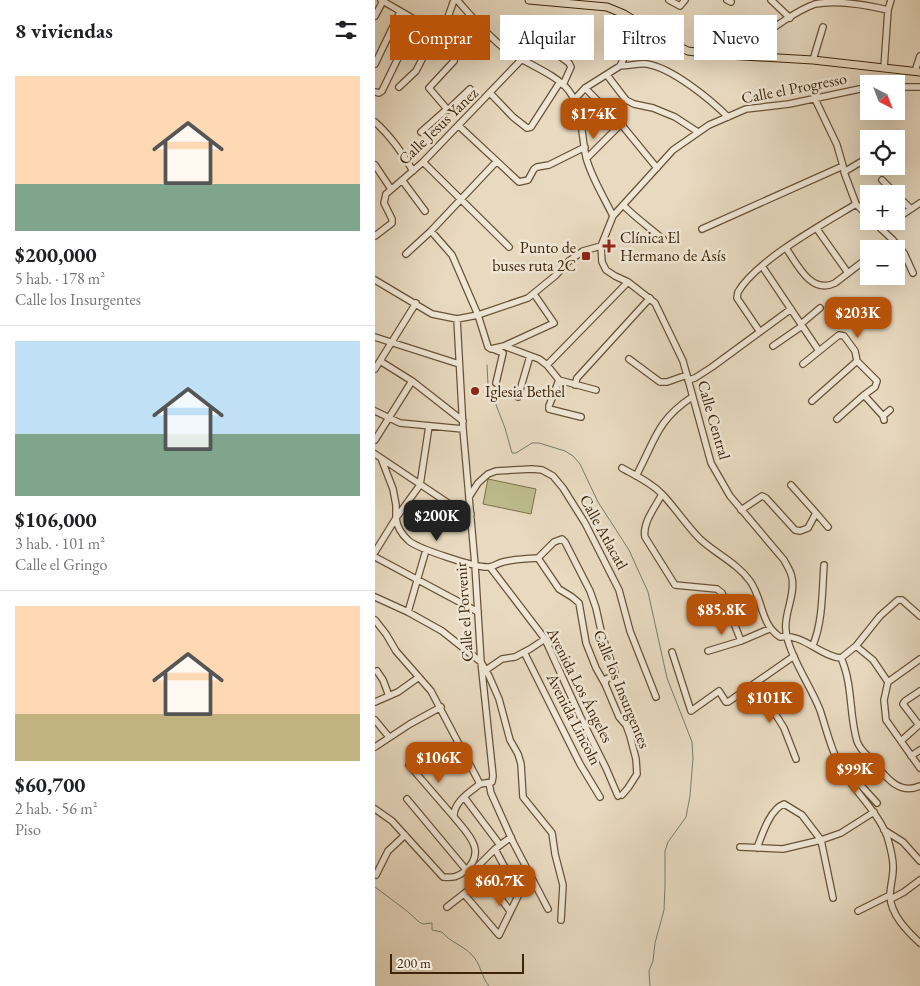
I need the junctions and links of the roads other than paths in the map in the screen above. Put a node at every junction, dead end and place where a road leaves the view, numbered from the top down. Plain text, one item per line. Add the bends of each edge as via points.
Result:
1 (382, 0) edge
2 (455, 0) edge
3 (529, 0) edge
4 (669, 0) edge
5 (685, 0) edge
6 (771, 0) edge
7 (891, 0) edge
8 (609, 3) edge
9 (888, 10) junction
10 (400, 12) junction
11 (405, 15) edge
12 (449, 15) edge
13 (375, 16) edge
14 (790, 18) junction
15 (777, 27) edge
16 (823, 27) dead end
17 (500, 44) edge
18 (694, 52) edge
19 (920, 56) edge
20 (777, 58) edge
21 (396, 60) edge
22 (422, 60) edge
23 (454, 60) edge
24 (522, 60) joint
25 (565, 60) edge
26 (623, 60) edge
27 (813, 60) junction
28 (375, 64) edge
29 (620, 66) junction
30 (883, 68) junction
31 (917, 72) edge
32 (607, 75) junction
33 (561, 83) junction
34 (399, 87) dead end
35 (905, 87) edge
36 (920, 87) edge
37 (585, 88) junction
38 (860, 89) edge
39 (470, 90) dead end
40 (375, 92) edge
41 (491, 94) junction
42 (815, 99) junction
43 (574, 100) junction
44 (447, 109) junction
45 (729, 116) junction
46 (375, 122) edge
47 (621, 124) junction
48 (459, 126) junction
49 (421, 132) dead end
50 (698, 132) junction
51 (585, 147) junction
52 (587, 158) junction
53 (860, 161) edge
54 (423, 162) junction
55 (496, 162) junction
56 (375, 164) edge
57 (657, 168) junction
58 (844, 169) junction
59 (413, 171) junction
60 (402, 180) junction
61 (882, 180) dead end
62 (887, 185) edge
63 (391, 189) junction
64 (461, 198) junction
65 (905, 203) edge
66 (920, 203) edge
67 (856, 204) junction
68 (623, 205) junction
69 (860, 208) edge
70 (911, 209) junction
71 (425, 211) dead end
72 (905, 213) edge
73 (613, 216) junction
74 (817, 229) junction
75 (702, 230) dead end
76 (882, 230) edge
77 (431, 232) junction
78 (375, 236) edge
79 (664, 240) dead end
80 (893, 240) edge
81 (601, 246) junction
82 (509, 247) dead end
83 (786, 248) junction
84 (406, 254) dead end
85 (905, 255) edge
86 (860, 264) edge
87 (762, 266) junction
88 (847, 273) junction
89 (913, 273) dead end
90 (375, 280) edge
91 (628, 282) junction
92 (534, 294) junction
93 (650, 298) junction
94 (416, 304) junction
95 (820, 308) dead end
96 (791, 309) junction
97 (478, 315) junction
98 (457, 319) junction
99 (802, 325) junction
100 (760, 332) junction
101 (375, 337) edge
102 (391, 343) junction
103 (504, 346) junction
104 (773, 346) dead end
105 (491, 349) junction
106 (819, 351) junction
107 (529, 356) junction
108 (629, 359) dead end
109 (380, 361) junction
110 (857, 361) junction
111 (459, 364) junction
112 (803, 364) dead end
113 (547, 366) junction
114 (375, 369) edge
115 (687, 378) junction
116 (559, 380) junction
117 (411, 381) junction
118 (496, 383) dead end
119 (575, 385) junction
120 (596, 390) dead end
121 (864, 395) junction
122 (518, 397) dead end
123 (692, 397) junction
124 (812, 401) dead end
125 (890, 410) dead end
126 (375, 411) edge
127 (581, 416) dead end
128 (389, 418) junction
129 (837, 420) dead end
130 (463, 421) junction
131 (429, 426) junction
132 (463, 429) junction
133 (375, 440) edge
134 (375, 454) edge
135 (381, 458) junction
136 (622, 468) dead end
137 (637, 476) junction
138 (791, 484) dead end
139 (420, 485) junction
140 (663, 494) junction
141 (469, 497) junction
142 (741, 510) junction
143 (816, 513) junction
144 (471, 514) junction
145 (396, 518) junction
146 (828, 527) dead end
147 (426, 550) junction
148 (375, 552) edge
149 (375, 557) edge
150 (538, 558) junction
151 (475, 565) junction
152 (824, 565) dead end
153 (489, 567) junction
154 (419, 579) junction
155 (375, 597) edge
156 (408, 612) junction
157 (478, 612) junction
158 (920, 616) edge
159 (375, 620) edge
160 (769, 629) junction
161 (786, 636) junction
162 (545, 639) junction
163 (741, 641) junction
164 (813, 645) junction
165 (856, 646) junction
166 (708, 651) dead end
167 (524, 652) junction
168 (672, 652) dead end
169 (794, 656) junction
170 (841, 658) junction
171 (920, 659) edge
172 (481, 662) junction
173 (486, 670) junction
174 (377, 671) dead end
175 (419, 677) junction
176 (888, 682) junction
177 (756, 683) junction
178 (605, 684) junction
179 (920, 691) edge
180 (389, 696) junction
181 (656, 697) dead end
182 (375, 702) edge
183 (441, 707) junction
184 (375, 720) edge
185 (919, 725) edge
186 (389, 737) junction
187 (901, 741) junction
188 (375, 748) edge
189 (920, 750) edge
190 (865, 754) junction
191 (911, 756) junction
192 (795, 759) dead end
193 (409, 764) dead end
194 (841, 768) junction
195 (920, 768) edge
196 (858, 782) junction
197 (490, 783) junction
198 (480, 784) junction
199 (920, 786) edge
200 (620, 796) joint
201 (464, 797) junction
202 (600, 797) dead end
203 (407, 799) dead end
204 (877, 803) dead end
205 (375, 809) edge
206 (873, 812) junction
207 (454, 817) junction
208 (884, 830) junction
209 (405, 835) junction
210 (511, 837) junction
211 (821, 840) junction
212 (498, 847) junction
213 (740, 847) dead end
214 (757, 848) junction
215 (920, 861) edge
216 (467, 870) junction
217 (376, 874) edge
218 (484, 878) junction
219 (920, 880) edge
220 (478, 884) junction
221 (464, 894) junction
222 (890, 897) junction
223 (833, 898) dead end
224 (447, 907) dead end
225 (548, 909) dead end
226 (509, 911) junction
227 (858, 911) dead end
228 (561, 920) dead end
229 (920, 943) edge

1 - 10 street
1 - 13 street
2 - 12 street
2 - 17 street
3 - 8 main road
4 - 5 street via 680,6
6 - 14 street
7 - 9 street
8 - 18 main road via 664,40
9 - 14 street via 857,3 829,2 816,4
9 - 30 street
10 - 11 street
10 - 28 street
14 - 15 street
16 - 27 street
19 - 31 street
20 - 27 main road
21 - 40 street via 381,91
22 - 34 street via 416,71
23 - 44 street via 429,88
24 - 33 street
24 - 41 street, Calle Jesus Yanez
25 - 33 street via 571,67
26 - 29 street
27 - 30 main road
29 - 32 street
29 - 45 street via 647,64 662,69 707,97
30 - 31 main road
32 - 37 street
32 - 50 street via 626,100 675,117
33 - 41 street via 531,128 513,118
33 - 43 street
35 - 36 street
37 - 43 street
37 - 47 street
38 - 42 street, Calle el Progresso
39 - 44 street
41 - 48 street, Calle Jesus Yanez
42 - 45 street, Calle el Progresso via 746,109
42 - 58 street via 837,145
43 - 51 street
44 - 49 street
45 - 50 street, Calle el Progresso
46 - 59 street
47 - 52 street
47 - 57 street
48 - 54 street, Calle Jesus Yanez
48 - 55 street
50 - 57 street, Calle el Progresso via 673,150
51 - 52 street
51 - 55 street via 549,165 537,167 523,182
52 - 73 street
53 - 58 street
54 - 59 street, Calle Jesus Yanez
54 - 64 street
55 - 64 street
56 - 63 street
57 - 68 street, Calle el Progresso
58 - 67 street
58 - 75 street
59 - 60 street, Calle Jesus Yanez
60 - 63 street, Calle Jesus Yanez
60 - 71 street
61 - 62 street
63 - 78 street via 384,203 392,223
64 - 77 street
64 - 82 street
65 - 70 street
66 - 70 street
67 - 69 street
67 - 74 street
68 - 73 street, Calle el Progresso
68 - 79 street
70 - 72 street
73 - 81 street
74 - 83 street
74 - 88 street
76 - 80 street
77 - 84 street
77 - 97 street via 453,255
81 - 91 street, Calle Central via 601,262 606,270
81 - 92 street via 583,251 569,261
83 - 87 street
83 - 88 street via 813,283 830,286
85 - 89 street
86 - 88 street
87 - 96 street
87 - 100 street via 741,288 737,298
90 - 94 street
91 - 93 street, Calle Central
91 - 113 street
92 - 97 street
92 - 103 street via 554,323
93 - 115 street, Calle Central via 683,362
93 - 119 street via 577,378
94 - 98 street via 432,314
94 - 102 street
95 - 99 street
96 - 99 street
96 - 100 street
97 - 98 street
97 - 105 street via 486,343
98 - 111 street, Calle el Porvenir
99 - 104 street
99 - 106 street
100 - 115 street via 695,378
101 - 102 street
102 - 109 street
102 - 111 street
103 - 105 street
103 - 107 street
105 - 118 street via 503,353
106 - 110 street via 839,335 844,336 855,351
106 - 112 street
107 - 113 street
107 - 122 street
108 - 115 street via 659,382
109 - 114 street
109 - 117 street
110 - 121 street via 877,381 875,387
110 - 124 street
111 - 130 street, Calle el Porvenir
113 - 116 street
115 - 123 street, Calle Central
116 - 119 street
116 - 127 street via 549,409
117 - 128 street
117 - 130 street
119 - 120 street
121 - 125 street via 883,418
121 - 129 street
123 - 137 street via 660,427
123 - 142 street, Calle Central via 711,463 729,496
126 - 128 street
128 - 131 street via 404,424
128 - 133 street
130 - 132 street, Calle el Porvenir
131 - 132 street
131 - 139 street
132 - 141 street, Calle el Porvenir
134 - 135 street
135 - 139 street
135 - 145 street via 395,496
136 - 137 street
137 - 140 street
138 - 143 street
139 - 144 street via 457,509
139 - 145 street
140 - 160 street via 699,538 750,581
140 - 163 street via 649,519 645,537 675,585 717,589 722,593
141 - 144 street, Calle el Porvenir
141 - 181 street, Calle Atlacatl via 478,483 496,471 532,469 553,476 585,523 619,590 630,631
142 - 143 street via 762,496 795,530 800,531 808,528
142 - 161 street, Calle Central via 780,556 792,577
143 - 146 street
144 - 151 street, Calle el Porvenir
145 - 147 street via 397,527 408,540
145 - 148 street
147 - 151 street
147 - 154 street
149 - 154 street
150 - 153 street via 513,560
150 - 178 street, Calle los Insurgentes via 559,589 579,603 586,643
150 - 178 street via 554,542 562,540 580,568 596,608 615,673 606,679
151 - 153 street
151 - 157 street, Calle el Porvenir
152 - 164 street via 820,616
153 - 162 street, Avenida Los Ángeles
154 - 156 street
154 - 157 street
155 - 156 street
156 - 172 street via 442,631
157 - 172 street, Calle el Porvenir
158 - 165 street via 898,600 880,616
159 - 175 street
160 - 161 street via 780,637
160 - 163 street
161 - 164 street
161 - 169 street, Calle Central
162 - 167 street
162 - 200 street, Avenida Los Ángeles via 579,716
163 - 166 street
164 - 170 street via 835,658
165 - 170 street
165 - 176 street via 873,660
167 - 173 street via 503,659
167 - 202 street, Avenida Lincoln
168 - 177 street via 691,711 719,691 729,702
169 - 177 street
169 - 194 street, Calle Central via 819,709
170 - 190 street via 846,669 857,742
171 - 176 street
172 - 173 street
172 - 197 street, Calle el Porvenir via 493,776
173 - 228 street via 521,764 523,797 552,833 563,885
174 - 180 street
175 - 180 street
175 - 183 street
176 - 187 street via 884,700 885,720
177 - 192 street via 783,728
178 - 200 street, Calle los Insurgentes via 619,717 626,725 636,759 637,774
179 - 185 street via 903,704
180 - 182 street
183 - 186 street
183 - 198 street
184 - 186 street
185 - 187 street
186 - 188 street
187 - 191 street
189 - 191 street
190 - 196 street via 863,774
190 - 199 street via 888,781 902,788
191 - 195 street
193 - 207 street
194 - 196 street via 845,768
194 - 206 street, Calle Central
196 - 204 street
197 - 198 street
197 - 210 street, Calle el Porvenir via 491,793
198 - 201 street
201 - 207 street via 455,807
201 - 212 street
203 - 216 street
205 - 209 street
206 - 208 street, Calle Central
206 - 211 street via 841,833
207 - 216 street via 475,844 475,856
208 - 215 street via 903,842
208 - 222 street, Calle Central via 891,848 893,868
209 - 216 street via 443,876 458,877
209 - 217 street via 388,851
210 - 212 street
210 - 225 street, Calle el Porvenir
211 - 214 street via 783,849
211 - 214 street via 801,815 784,804 776,810
211 - 223 street
212 - 218 street via 477,866
212 - 226 street via 507,872 524,890
213 - 214 street
216 - 220 street
218 - 220 street
218 - 226 street
219 - 222 street via 904,892
220 - 221 street
221 - 224 street
221 - 226 street via 499,935
222 - 227 street
222 - 229 street, Calle Central via 899,920

